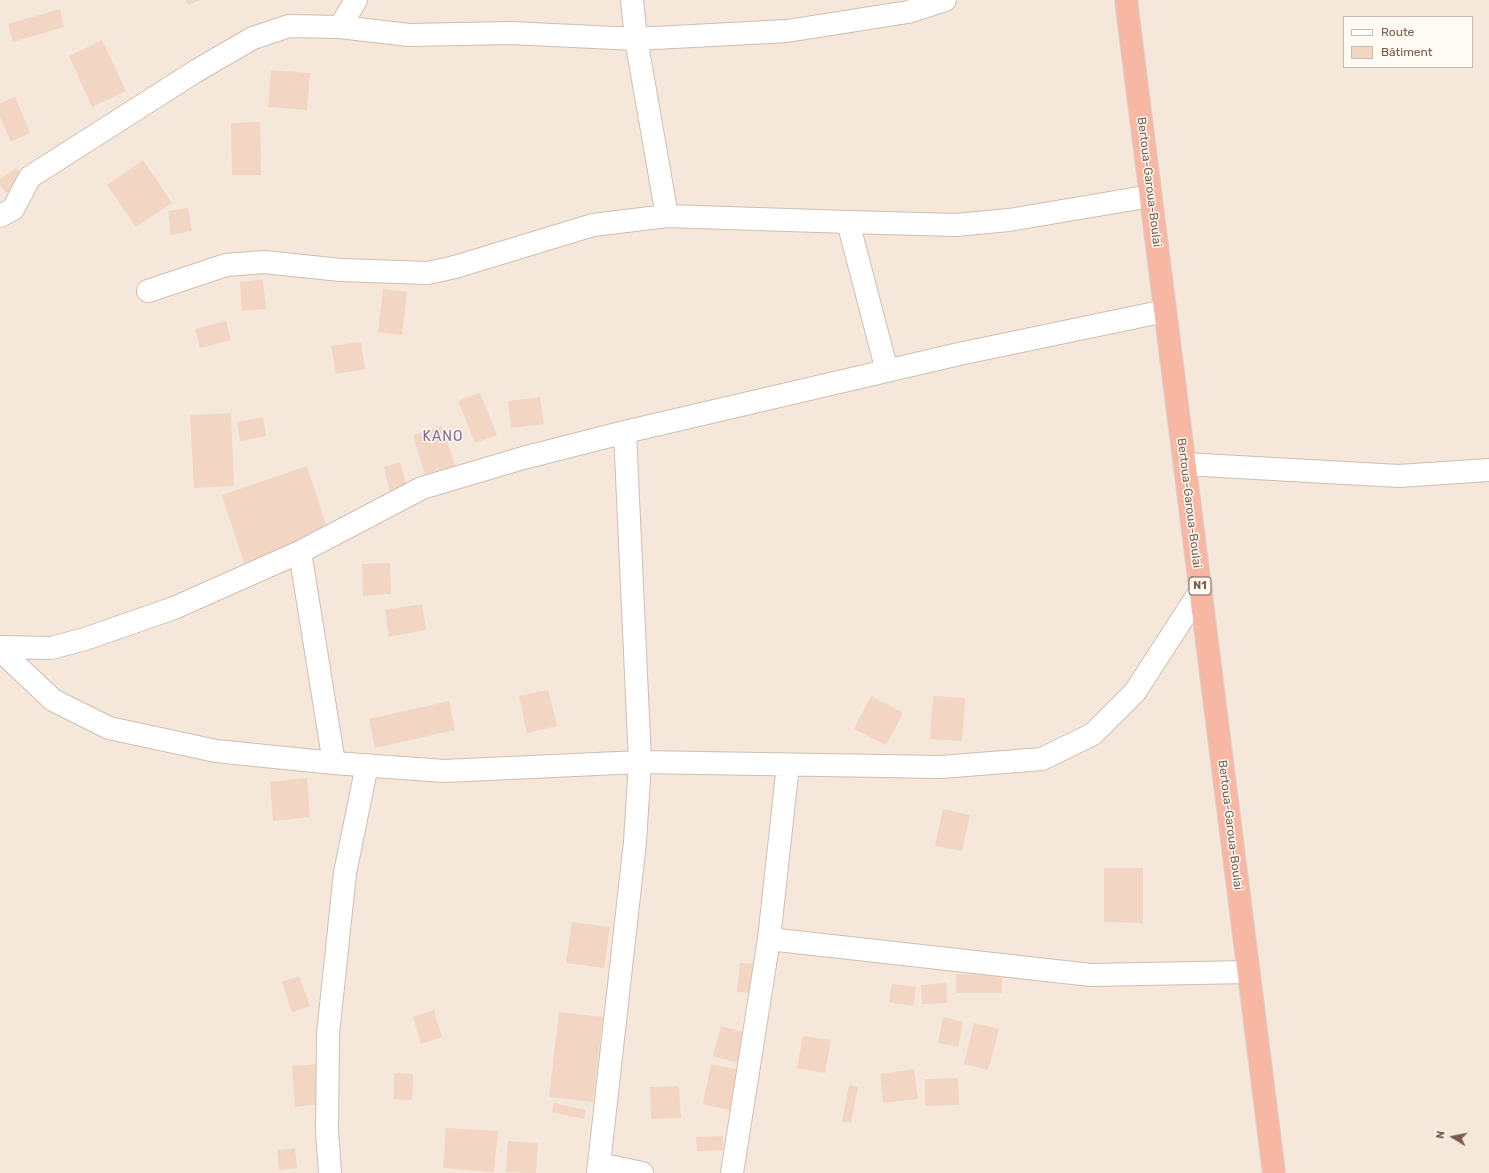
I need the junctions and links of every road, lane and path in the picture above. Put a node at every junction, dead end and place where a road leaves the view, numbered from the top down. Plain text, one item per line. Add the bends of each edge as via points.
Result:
1 (356, 0) edge
2 (632, 0) edge
3 (945, 0) edge
4 (1126, 0) edge
5 (340, 27) junction
6 (636, 39) junction
7 (1150, 196) junction
8 (0, 216) edge
9 (667, 216) junction
10 (848, 222) junction
11 (148, 291) dead end
12 (1165, 311) junction
13 (886, 371) junction
14 (625, 432) junction
15 (1184, 464) junction
16 (1489, 470) edge
17 (300, 552) junction
18 (1201, 590) junction
19 (0, 648) edge
20 (640, 762) junction
21 (334, 763) junction
22 (367, 765) junction
23 (788, 765) junction
24 (770, 939) junction
25 (1248, 972) junction
26 (599, 1168) edge
27 (330, 1173) edge
28 (642, 1173) edge
29 (732, 1173) edge
30 (1274, 1173) edge

1 - 5 street
2 - 6 street
3 - 6 street via 908,12 787,31
4 - 7 highway, Bertoua-Garoua-Boulai / N1
5 - 6 street via 409,35 510,33
5 - 8 street via 289,26 253,38 30,177 13,209
6 - 9 street
7 - 10 street via 1009,220 964,224
7 - 12 highway, Bertoua-Garoua-Boulai / N1
9 - 10 street
9 - 11 street via 593,225 428,273 341,270 264,262 226,265
10 - 13 street
12 - 13 street
12 - 15 highway, Bertoua-Garoua-Boulai / N1
13 - 14 street
14 - 17 street via 523,458 422,488
14 - 20 street
15 - 16 street via 1399,476
15 - 18 highway, Bertoua-Garoua-Boulai / N1
17 - 19 street via 174,608 85,639 51,648
17 - 21 street
18 - 23 street via 1135,692 1093,734 1042,759 941,767
18 - 25 highway, Bertoua-Garoua-Boulai / N1
19 - 21 street via 53,700 109,728 216,751
20 - 22 street via 444,771
20 - 23 street
20 - 26 street via 635,842
21 - 22 street
22 - 27 street via 345,873 328,1034 327,1131
23 - 24 street
24 - 25 street via 1091,975
24 - 29 street
25 - 30 highway, Bertoua-Garoua-Boulai / N1
26 - 28 street

